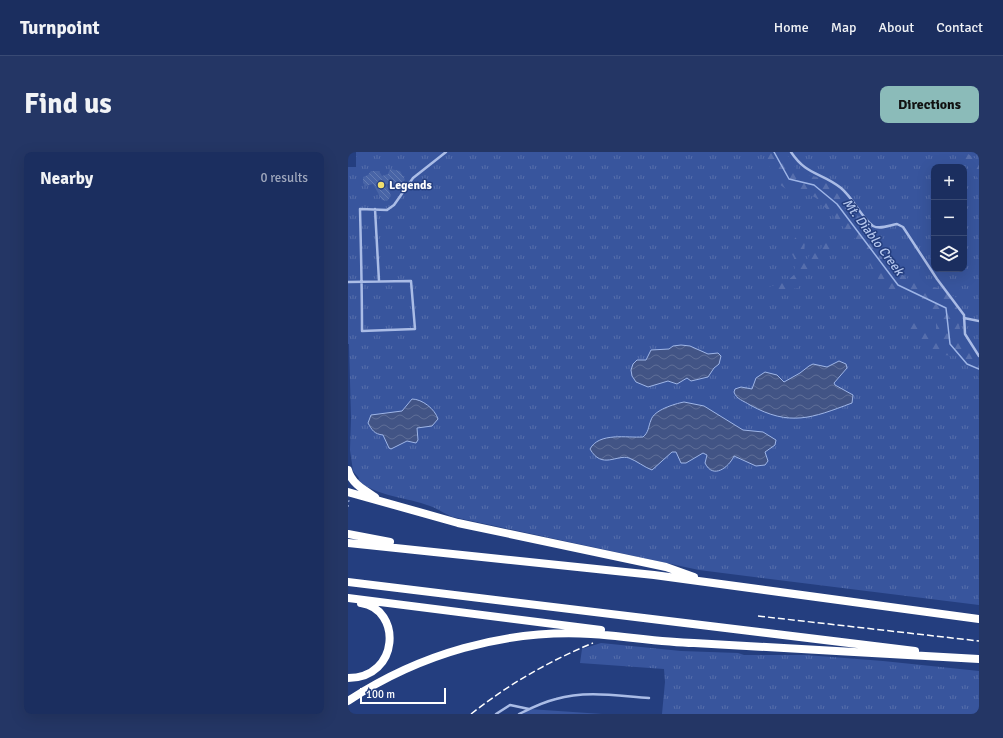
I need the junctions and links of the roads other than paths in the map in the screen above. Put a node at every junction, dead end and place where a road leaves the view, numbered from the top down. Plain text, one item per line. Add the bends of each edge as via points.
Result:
1 (446, 152) edge
2 (791, 152) edge
3 (375, 209) junction
4 (361, 281) junction
5 (379, 281) junction
6 (348, 282) edge
7 (964, 318) junction
8 (979, 321) edge
9 (979, 356) edge
10 (348, 470) edge
11 (349, 492) edge
12 (381, 501) junction
13 (350, 534) edge
14 (349, 543) edge
15 (430, 550) junction
16 (348, 582) edge
17 (710, 582) junction
18 (348, 598) edge
19 (348, 601) edge
20 (979, 619) edge
21 (691, 643) junction
22 (979, 659) edge
23 (348, 678) edge
24 (649, 698) dead end
25 (348, 701) edge
26 (529, 710) junction
27 (496, 714) edge
28 (519, 714) edge

1 - 3 lane via 413,178 394,205 386,210
2 - 7 lane via 804,169 840,187 874,226 879,228 897,224 903,227
3 - 4 lane via 360,209
3 - 5 lane
4 - 5 lane
4 - 5 lane via 362,331 415,329 411,281
4 - 6 lane
7 - 8 lane
7 - 9 lane via 965,334
10 - 12 highway via 355,482
11 - 12 highway
12 - 17 highway via 458,523 666,567
13 - 15 highway
14 - 15 highway
15 - 17 highway
16 - 22 highway
17 - 20 highway
18 - 21 highway
19 - 23 highway via 365,604 379,613 387,627 390,643 387,655 380,666 365,676
21 - 22 highway
21 - 25 highway via 576,634 505,639 458,649 415,664
24 - 26 lane via 572,696 558,698
26 - 27 lane via 510,705
26 - 28 lane

